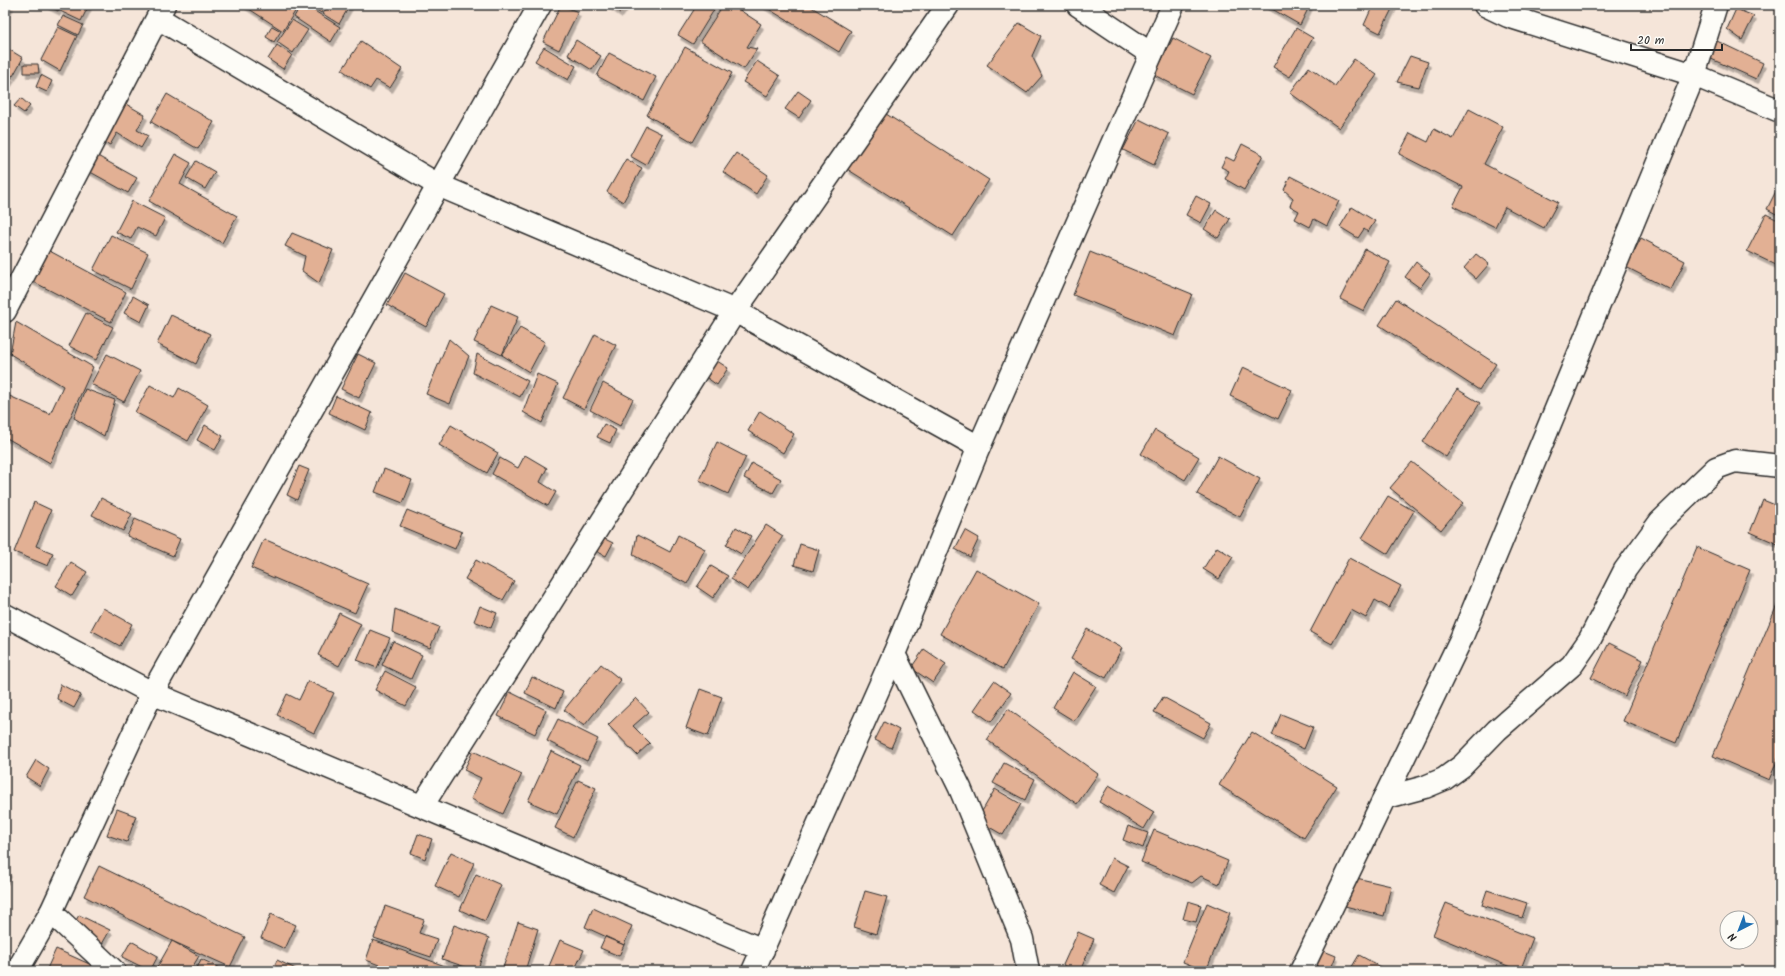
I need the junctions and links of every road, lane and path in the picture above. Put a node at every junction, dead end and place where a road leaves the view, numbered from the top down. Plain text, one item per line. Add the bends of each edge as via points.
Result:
1 (540, 5) edge
2 (948, 5) edge
3 (1078, 5) edge
4 (1173, 5) edge
5 (1485, 5) edge
6 (1716, 5) edge
7 (161, 11) edge
8 (1151, 54) junction
9 (1694, 75) junction
10 (1780, 111) edge
11 (438, 185) junction
12 (5, 311) edge
13 (735, 311) junction
14 (979, 447) junction
15 (1780, 466) edge
16 (5, 615) edge
17 (894, 654) junction
18 (152, 693) junction
19 (1384, 798) junction
20 (422, 806) junction
21 (51, 912) junction
22 (763, 950) junction
23 (17, 971) edge
24 (114, 971) edge
25 (753, 971) edge
26 (1028, 971) edge
27 (1301, 971) edge

1 - 11 street
2 - 13 street
3 - 8 street
4 - 8 street
5 - 9 street via 1508,16
6 - 9 street
7 - 11 street
7 - 12 street
8 - 14 street
9 - 10 street
9 - 19 street via 1461,639
11 - 13 street
11 - 18 street
13 - 14 street
13 - 20 street
14 - 17 street
15 - 19 street via 1735,462 1716,468 1660,522 1629,564 1590,639 1572,664 1462,766 1444,779
16 - 18 street
17 - 22 street
17 - 26 street via 960,788 1022,939
18 - 20 street
18 - 21 street
19 - 27 street
20 - 22 street
21 - 23 street
21 - 24 street
22 - 25 street

